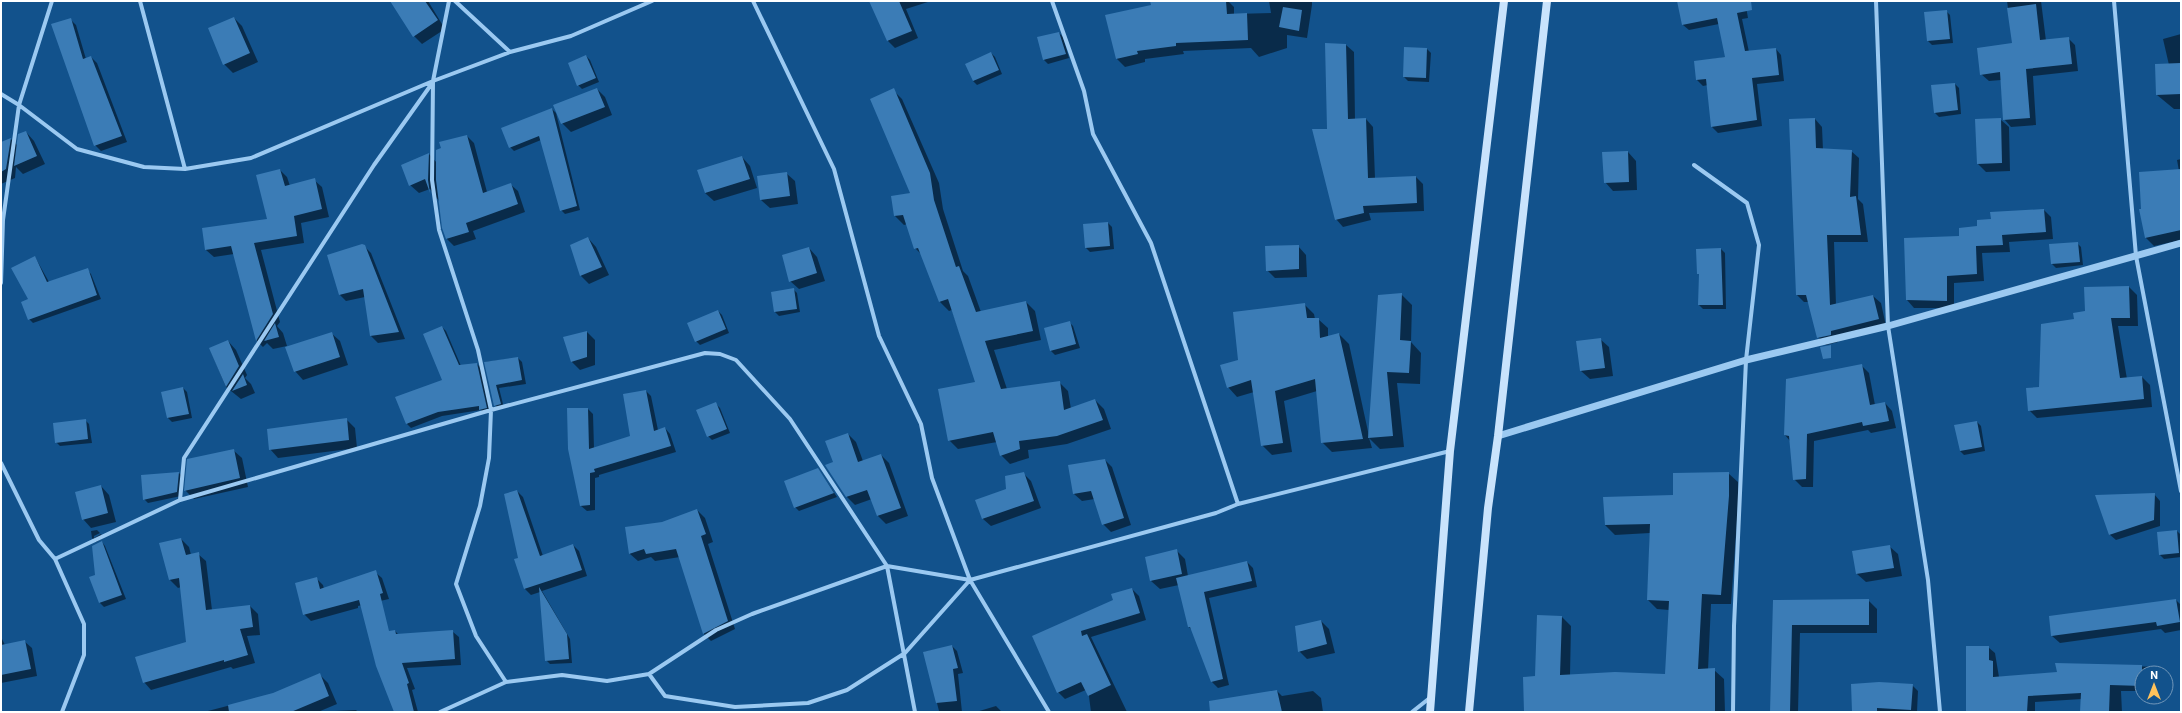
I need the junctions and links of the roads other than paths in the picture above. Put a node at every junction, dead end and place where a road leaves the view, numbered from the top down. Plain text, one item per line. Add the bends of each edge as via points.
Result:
1 (52, 1) edge
2 (140, 1) edge
3 (449, 1) edge
4 (455, 1) edge
5 (652, 1) edge
6 (753, 1) edge
7 (1052, 1) edge
8 (1504, 1) edge
9 (1548, 1) edge
10 (1876, 1) edge
11 (2114, 1) edge
12 (510, 52) junction
13 (433, 81) junction
14 (1, 94) edge
15 (19, 105) junction
16 (1694, 165) dead end
17 (186, 169) junction
18 (2181, 243) edge
19 (2136, 256) junction
20 (1, 283) edge
21 (1888, 326) junction
22 (1746, 360) junction
23 (491, 410) junction
24 (1498, 436) junction
25 (1450, 451) junction
26 (1, 463) edge
27 (2181, 491) edge
28 (180, 500) junction
29 (1238, 504) junction
30 (55, 559) junction
31 (887, 566) junction
32 (970, 580) junction
33 (905, 653) junction
34 (649, 674) junction
35 (506, 682) junction
36 (1431, 697) junction
37 (62, 712) edge
38 (440, 712) edge
39 (915, 712) edge
40 (1049, 712) edge
41 (1412, 712) edge
42 (1430, 712) edge
43 (1469, 712) edge
44 (1733, 712) edge
45 (1940, 712) edge

1 - 15 street
2 - 17 street
3 - 13 street
4 - 12 street
5 - 12 street via 570,36
6 - 32 street via 834,169 879,336 921,424 932,478
7 - 29 street via 1084,92 1093,134 1151,243
8 - 25 main road
9 - 24 main road
10 - 21 street
11 - 19 street
12 - 13 street
13 - 17 street via 251,158
13 - 23 street via 432,180 439,230 478,350
13 - 28 street via 370,172 184,458
14 - 15 street
15 - 17 street via 77,149 144,167
15 - 20 street via 3,220
16 - 22 street via 1747,203 1749,210 1758,245
18 - 19 street
19 - 21 street
19 - 27 street
21 - 22 street
21 - 45 street via 1928,580
22 - 24 street
22 - 44 street via 1734,626
23 - 28 street
23 - 31 street via 705,353 720,354 736,360 790,419
23 - 35 street via 489,458 480,506 456,584 476,636
24 - 43 main road via 1488,508
25 - 29 street
25 - 36 main road
26 - 30 street via 39,540
28 - 30 street
29 - 32 street via 1216,513
30 - 37 street via 84,624 84,655
31 - 32 street
31 - 33 street
31 - 34 street via 752,614 723,627
32 - 33 street
32 - 40 street
33 - 34 street via 847,690 808,703 735,706 665,696
33 - 39 street
34 - 35 street via 607,681 562,675
35 - 38 street
36 - 41 street
36 - 42 main road

